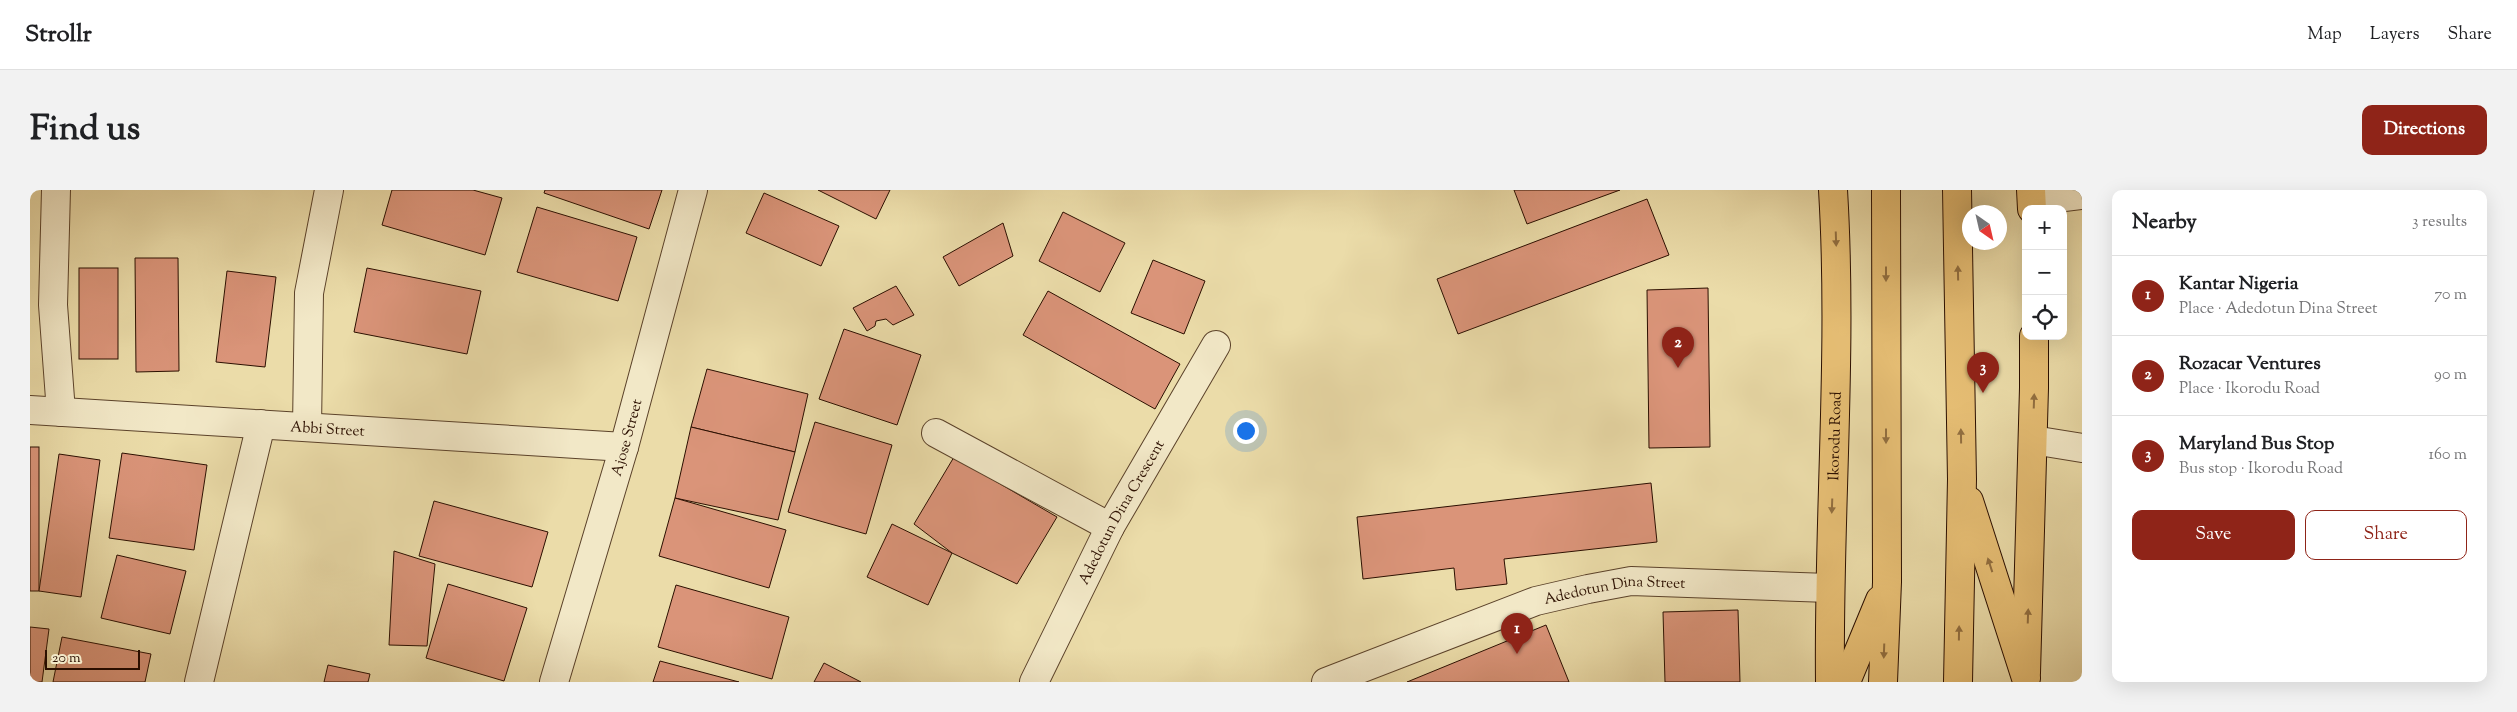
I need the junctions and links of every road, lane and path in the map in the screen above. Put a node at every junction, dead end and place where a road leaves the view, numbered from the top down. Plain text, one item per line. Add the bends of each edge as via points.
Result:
1 (56, 190) edge
2 (329, 190) edge
3 (693, 190) edge
4 (1833, 190) edge
5 (1886, 190) edge
6 (1957, 190) edge
7 (2082, 196) edge
8 (2032, 200) edge
9 (2034, 340) edge
10 (1216, 345) dead end
11 (30, 410) edge
12 (61, 412) junction
13 (261, 424) junction
14 (306, 427) junction
15 (936, 433) dead end
16 (2033, 440) junction
17 (624, 447) junction
18 (2082, 448) edge
19 (1962, 478) junction
20 (1110, 527) junction
21 (1887, 582) junction
22 (1829, 588) junction
23 (2026, 680) edge
24 (199, 682) edge
25 (554, 682) edge
26 (1034, 682) edge
27 (1326, 682) edge
28 (1830, 682) edge
29 (1846, 682) edge
30 (1883, 682) edge
31 (1958, 682) edge

1 - 12 street via 53,306
2 - 14 street via 309,293
3 - 17 street, Ajose Street
4 -> 22 main road, Ikorodu Road via 1836,402
5 -> 21 main road
19 -> 6 main road
7 - 8 street
16 -> 9 main road
10 - 20 street, Adedotun Dina Crescent
11 - 12 street, Abbi Street
12 - 13 street, Abbi Street
13 - 14 street, Abbi Street
13 - 24 street
14 - 17 street, Abbi Street
15 - 20 street
16 - 18 street
23 -> 16 main road
17 - 25 street, Ajose Street
23 -> 19 main road
31 -> 19 main road
20 - 26 street, Adedotun Dina Crescent
21 - 29 main road
21 -> 30 main road
22 - 27 street, Adedotun Dina Street via 1631,581 1588,589 1536,601
22 - 28 main road, Ikorodu Road

